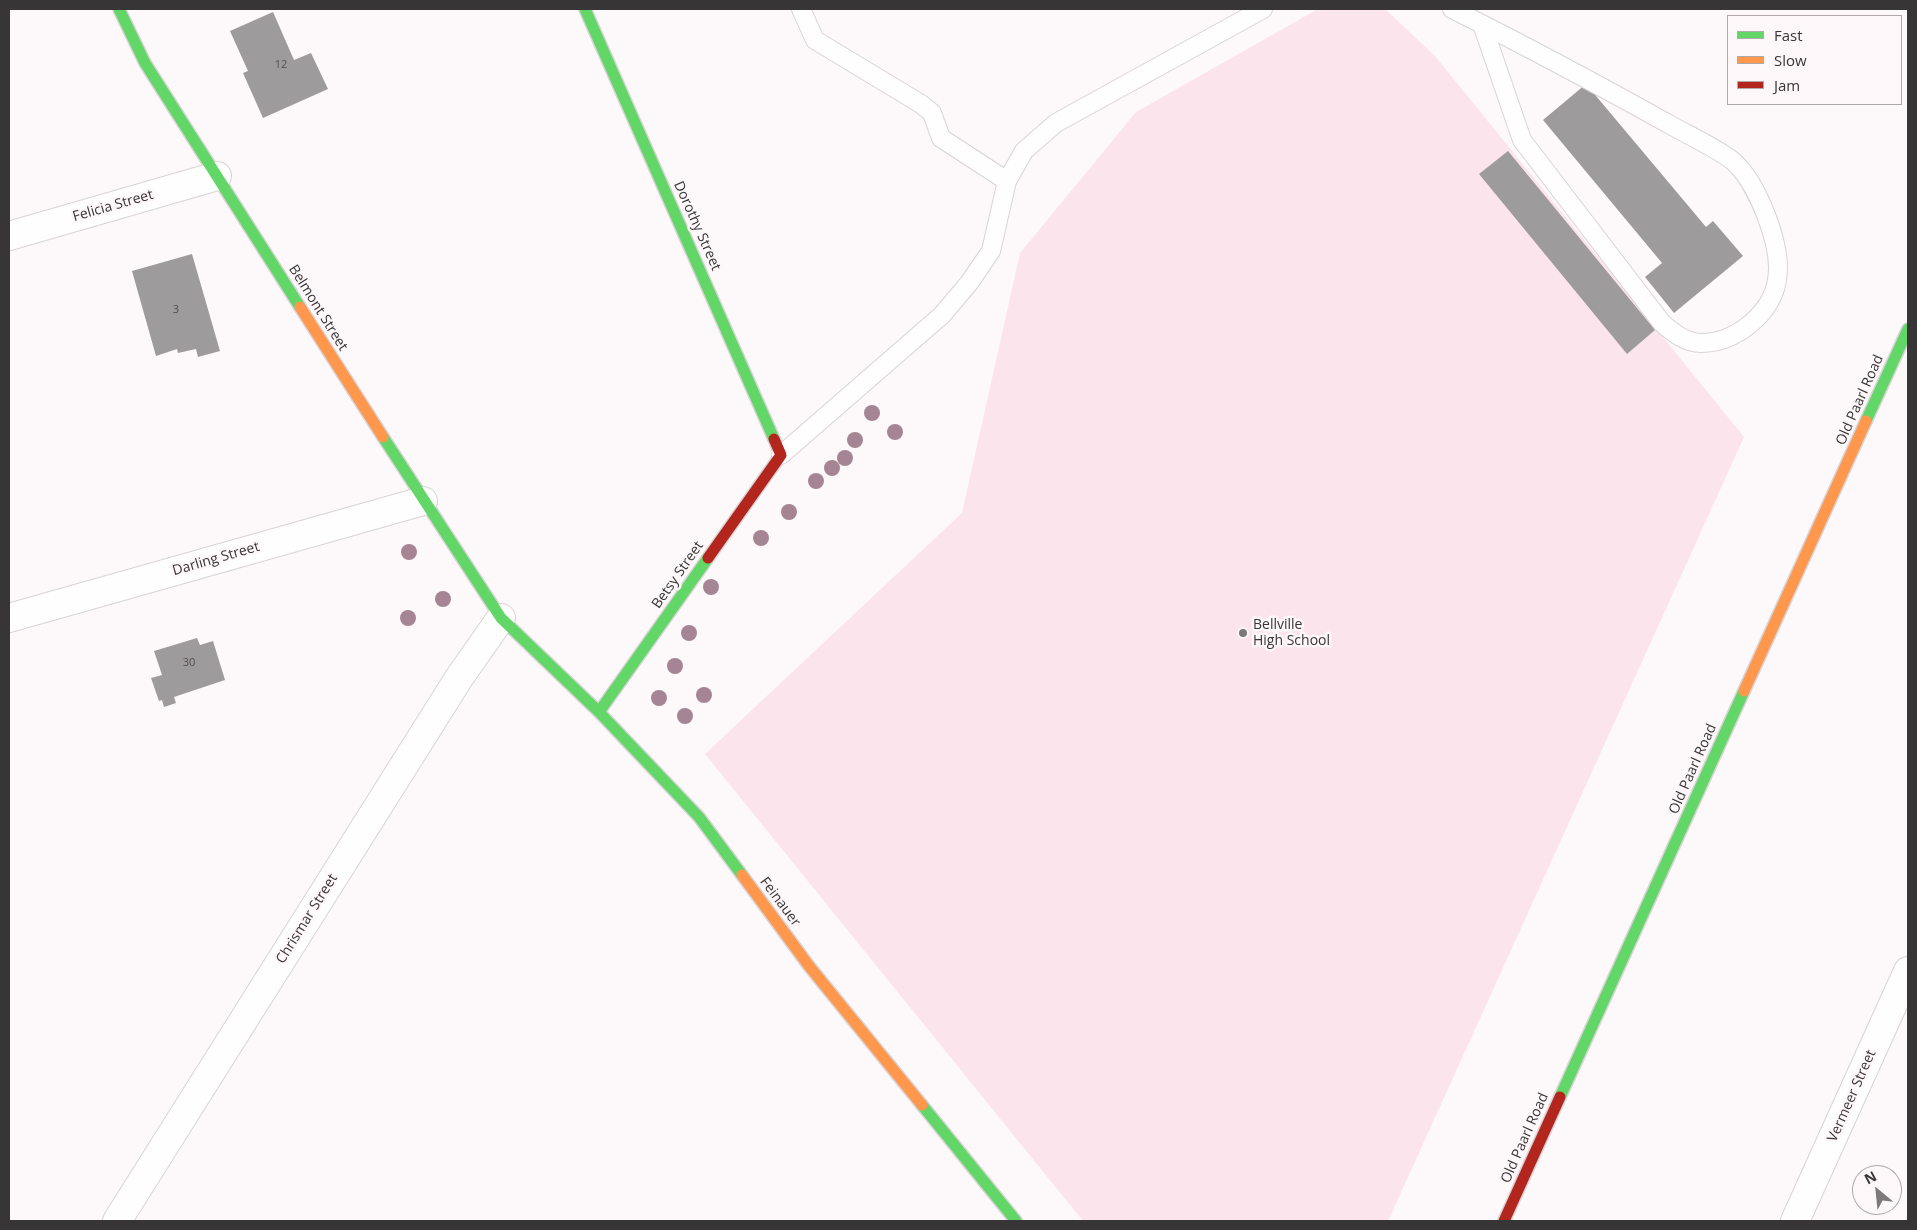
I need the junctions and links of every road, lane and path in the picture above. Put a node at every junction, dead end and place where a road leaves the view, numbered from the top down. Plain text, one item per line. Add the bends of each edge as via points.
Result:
1 (119, 9) edge
2 (585, 9) edge
3 (801, 9) edge
4 (1263, 9) edge
5 (1452, 9) edge
6 (1482, 24) junction
7 (217, 176) junction
8 (1007, 181) junction
9 (9, 236) edge
10 (1908, 329) edge
11 (780, 455) junction
12 (423, 501) junction
13 (9, 618) edge
14 (501, 618) junction
15 (599, 712) junction
16 (1908, 971) edge
17 (117, 1221) edge
18 (1016, 1221) edge
19 (1504, 1221) edge
20 (1795, 1221) edge

1 - 7 street, Belmont Street via 145,63
2 - 11 street, Dorothy Street
3 - 8 lane via 815,40 921,104 932,113 941,138
4 - 8 lane via 1056,123 1024,151
5 - 6 lane
6 - 6 lane via 1569,68 1734,161 1766,214 1778,268 1778,279 1768,305 1749,325 1726,337 1701,343 1673,333 1662,323 1522,140
7 - 9 street, Felicia Street
7 - 12 street, Belmont Street
8 - 11 lane via 991,251 942,315
10 - 19 street, Old Paarl Road
11 - 15 street, Betsy Street
12 - 13 street, Darling Street
12 - 14 street, Belmont Street
14 - 15 street, Feinauer
14 - 17 street, Chrismar Street via 459,678
15 - 18 street, Feinauer via 699,817 810,966
16 - 20 street, Vermeer Street

